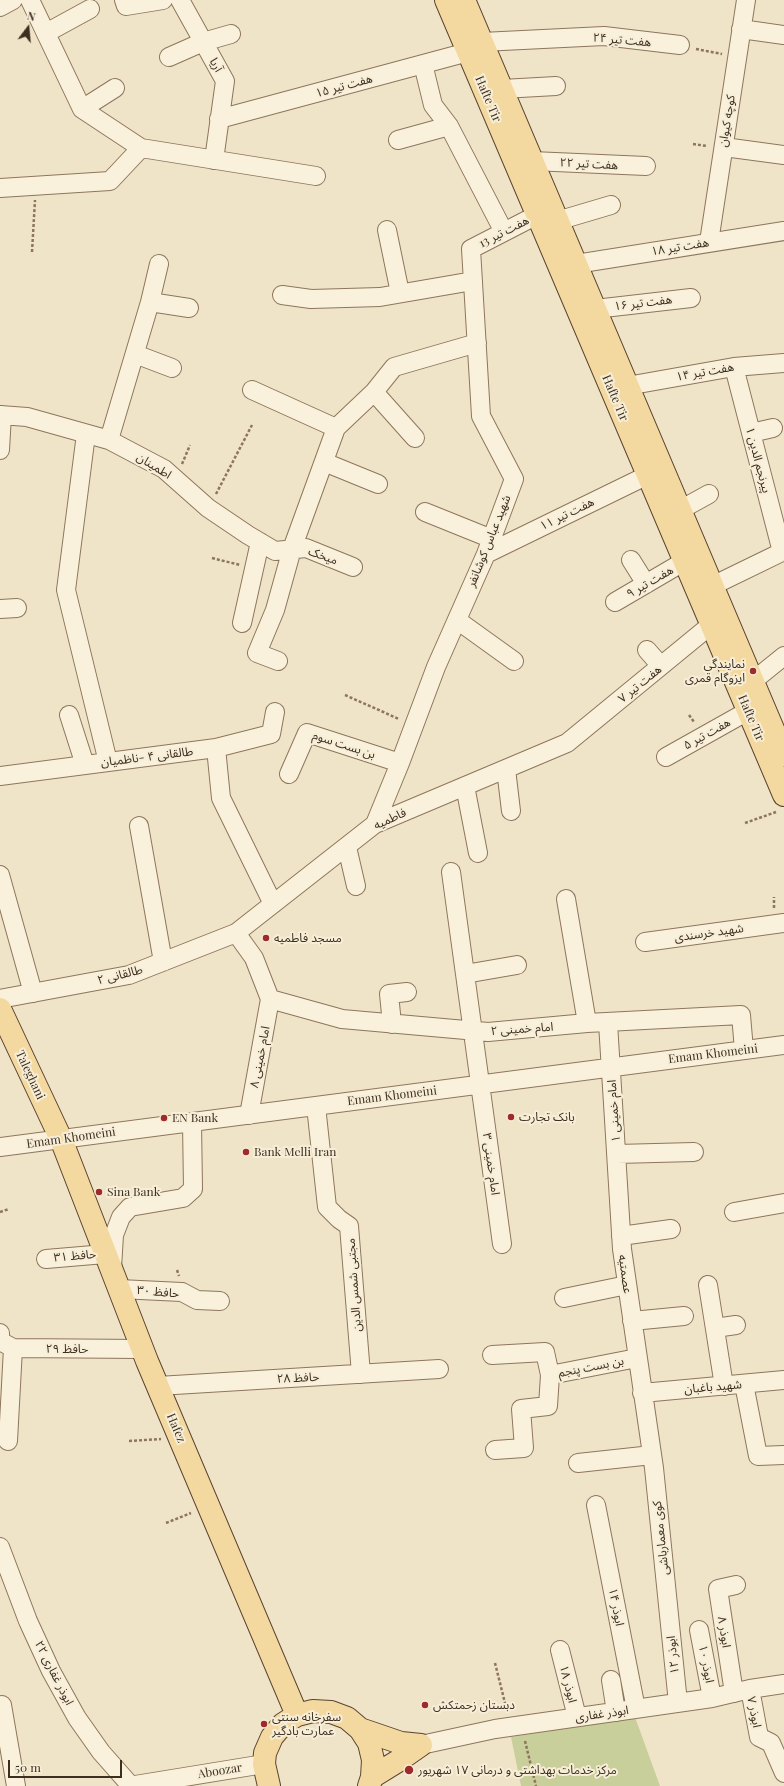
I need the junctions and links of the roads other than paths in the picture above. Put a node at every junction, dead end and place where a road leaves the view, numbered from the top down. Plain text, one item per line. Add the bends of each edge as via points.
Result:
1 (13, 0) edge
2 (30, 0) edge
3 (124, 0) edge
4 (163, 0) edge
5 (180, 0) edge
6 (446, 0) edge
7 (464, 0) edge
8 (746, 0) edge
9 (0, 7) edge
10 (90, 9) dead end
11 (741, 29) junction
12 (46, 33) junction
13 (231, 34) dead end
14 (784, 35) edge
15 (203, 42) junction
16 (680, 45) road end
17 (475, 47) junction
18 (169, 57) dead end
19 (423, 64) junction
20 (556, 86) dead end
21 (115, 88) dead end
22 (502, 89) junction
23 (82, 109) junction
24 (219, 119) junction
25 (449, 126) junction
26 (398, 140) dead end
27 (724, 147) junction
28 (141, 148) junction
29 (784, 154) edge
30 (214, 160) junction
31 (532, 161) junction
32 (646, 166) dead end
33 (316, 176) dead end
34 (0, 188) edge
35 (611, 205) dead end
36 (547, 218) junction
37 (387, 230) dead end
38 (784, 231) edge
39 (504, 232) junction
40 (709, 242) junction
41 (471, 249) joint
42 (159, 264) dead end
43 (576, 264) junction
44 (473, 282) junction
45 (400, 293) junction
46 (282, 295) dead end
47 (691, 298) dead end
48 (150, 302) junction
49 (189, 308) dead end
50 (595, 309) junction
51 (477, 343) junction
52 (135, 354) junction
53 (784, 363) edge
54 (734, 367) junction
55 (172, 368) dead end
56 (627, 386) junction
57 (252, 390) dead end
58 (374, 392) junction
59 (1, 415) edge
60 (336, 428) junction
61 (773, 428) dead end
62 (751, 433) junction
63 (86, 434) junction
64 (415, 438) dead end
65 (109, 440) junction
66 (0, 450) edge
67 (324, 462) junction
68 (648, 475) junction
69 (378, 484) dead end
70 (709, 494) dead end
71 (680, 510) junction
72 (425, 512) dead end
73 (260, 542) junction
74 (489, 547) junction
75 (292, 549) junction
76 (783, 552) edge
77 (631, 560) dead end
78 (685, 561) junction
79 (353, 567) dead end
80 (646, 584) junction
81 (705, 589) junction
82 (615, 602) dead end
83 (457, 620) junction
84 (242, 623) dead end
85 (712, 624) junction
86 (647, 650) dead end
87 (784, 656) edge
88 (278, 661) dead end
89 (514, 661) dead end
90 (661, 666) junction
91 (753, 681) junction
92 (748, 711) junction
93 (275, 712) dead end
94 (69, 715) dead end
95 (779, 730) edge
96 (567, 743) joint
97 (216, 748) junction
98 (784, 755) edge
99 (666, 757) dead end
100 (108, 762) junction
101 (400, 763) junction
102 (85, 765) junction
103 (506, 769) junction
104 (289, 774) dead end
105 (0, 776) edge
106 (464, 786) junction
107 (781, 803) edge
108 (511, 811) dead end
109 (375, 824) junction
110 (139, 826) dead end
111 (346, 847) junction
112 (478, 853) dead end
113 (451, 872) dead end
114 (0, 874) edge
115 (356, 886) dead end
116 (566, 899) dead end
117 (273, 904) junction
118 (779, 923) edge
119 (236, 933) junction
120 (645, 942) dead end
121 (163, 962) junction
122 (517, 965) dead end
123 (464, 974) junction
124 (407, 992) dead end
125 (33, 993) junction
126 (0, 998) edge
127 (270, 999) junction
128 (0, 1010) edge
129 (587, 1023) junction
130 (608, 1023) junction
131 (392, 1024) junction
132 (472, 1031) junction
133 (784, 1045) edge
134 (744, 1050) junction
135 (611, 1067) junction
136 (480, 1085) junction
137 (316, 1106) junction
138 (249, 1115) junction
139 (192, 1122) junction
140 (61, 1139) junction
141 (0, 1148) edge
142 (694, 1152) dead end
143 (617, 1154) junction
144 (784, 1203) edge
145 (734, 1212) dead end
146 (671, 1229) dead end
147 (621, 1236) junction
148 (502, 1244) dead end
149 (46, 1259) dead end
150 (112, 1271) junction
151 (627, 1285) junction
152 (708, 1285) dead end
153 (564, 1298) dead end
154 (220, 1301) dead end
155 (684, 1316) dead end
156 (632, 1321) junction
157 (736, 1325) dead end
158 (715, 1328) junction
159 (0, 1333) edge
160 (13, 1348) junction
161 (142, 1349) junction
162 (492, 1355) dead end
163 (638, 1358) junction
164 (439, 1369) dead end
165 (361, 1374) junction
166 (550, 1375) junction
167 (784, 1380) edge
168 (744, 1384) junction
169 (158, 1386) junction
170 (724, 1386) junction
171 (642, 1393) junction
172 (8, 1441) dead end
173 (495, 1450) dead end
174 (784, 1455) edge
175 (653, 1462) junction
176 (578, 1463) dead end
177 (596, 1505) dead end
178 (0, 1547) edge
179 (736, 1585) dead end
180 (668, 1607) joint
181 (700, 1630) dead end
182 (560, 1650) dead end
183 (612, 1680) dead end
184 (784, 1684) edge
185 (742, 1691) junction
186 (712, 1698) junction
187 (678, 1703) junction
188 (0, 1706) edge
189 (636, 1709) junction
190 (616, 1712) junction
191 (297, 1715) junction
192 (577, 1717) junction
193 (360, 1729) junction
194 (421, 1745) junction
195 (264, 1764) junction
196 (784, 1773) edge
197 (204, 1780) edge
198 (371, 1781) edge
199 (16, 1786) edge
200 (130, 1786) edge
201 (269, 1786) edge

1 - 9 street
2 - 12 street
3 - 4 street via 126,6
5 - 15 street, آریا
6 - 17 main road, Hafte Tir
7 - 17 main road, Hafte Tir
8 - 11 street, کوچه کیوان
10 - 12 street
11 - 14 street
11 - 27 street, کوچه کیوان
12 - 23 street
13 - 15 street
15 - 18 street
15 - 24 street, آریا via 224,81
16 - 17 street, هفت تیر ۲۴ via 604,36
17 - 19 street, هفت تیر ۱۵
17 - 22 main road, Hafte Tir
17 - 36 main road, Hafte Tir
19 - 24 street, هفت تیر ۱۵
19 - 25 street via 433,105
20 - 22 street
21 - 23 street
22 - 31 main road, Hafte Tir
23 - 28 street
24 - 30 street, آریا
25 - 26 street
25 - 39 street
27 - 29 street
27 - 40 street, کوچه کیوان
28 - 30 street
28 - 34 street via 110,181
30 - 33 street
31 - 32 street, هفت تیر ۲۲
31 - 36 main road, Hafte Tir
35 - 36 street, هفت تیر 13
36 - 39 street, هفت تیر 13
36 - 43 main road, Hafte Tir
36 - 68 main road, Hafte Tir
37 - 45 street
38 - 40 street, هفت تیر ۱۸
39 - 41 street, هفت تیر 13
40 - 43 street, هفت تیر ۱۸
41 - 44 street, شهید عباس کوشانفر
42 - 48 street
43 - 50 main road, Hafte Tir
44 - 45 street
44 - 51 street, شهید عباس کوشانفر
45 - 46 street via 380,297 311,299
47 - 50 street, هفت تیر ۱۶
48 - 49 street
48 - 52 street
50 - 56 main road, Hafte Tir
51 - 58 street via 394,367
51 - 74 street, شهید عباس کوشانفر via 481,416 514,479
52 - 55 street
52 - 65 street
53 - 54 street, هفت تیر ۱۴
54 - 56 street, هفت تیر ۱۴
54 - 62 street, پیرنجم الدین ۱
56 - 71 main road, Hafte Tir
57 - 60 street
58 - 60 street
58 - 64 street
59 - 63 street, اطمینان via 27,417
59 - 66 street
60 - 67 street
61 - 62 street
62 - 76 street, پیرنجم الدین ۱
63 - 65 street, اطمینان
63 - 100 street via 66,590
65 - 73 street, اطمینان via 164,469 208,508
67 - 69 street
67 - 75 street
68 - 74 street, هفت تیر ۱۱
68 - 78 main road, Hafte Tir
70 - 71 street
71 - 81 main road, Hafte Tir
72 - 74 street
73 - 75 street, اطمینان via 275,550
73 - 84 street
74 - 83 street, شهید عباس کوشانفر
75 - 79 street, میخک via 306,548
75 - 88 street via 275,610 257,653
76 - 81 street
77 - 80 street
78 - 80 street, هفت تیر ۹
78 - 81 main road, Hafte Tir
80 - 82 street, هفت تیر ۹
81 - 85 main road, Hafte Tir
81 - 91 main road, Hafte Tir
83 - 89 street
83 - 101 street, شهید عباس کوشانفر via 436,666
85 - 90 street, هفت تیر ۷
85 - 92 main road, Hafte Tir
86 - 90 street
87 - 91 street
90 - 96 street, هفت تیر ۷
91 - 95 main road, Hafte Tir
92 - 99 street, هفت تیر ۵
92 - 107 main road, Hafte Tir
93 - 97 street, طالقانی ۴ -ناظمیان via 271,734
94 - 102 street
95 - 98 main road, Hafte Tir
96 - 103 street, فاطمیه
97 - 100 street, طالقانی ۴ -ناظمیان
97 - 117 street via 221,798
100 - 102 street, طالقانی ۴ -ناظمیان
101 - 104 street, بن بست سوم via 307,733
101 - 109 street, شهید عباس کوشانفر
102 - 105 street, طالقانی ۴ -ناظمیان
103 - 106 street, فاطمیه
103 - 108 street
106 - 109 street, فاطمیه
106 - 112 street
109 - 111 street, فاطمیه
110 - 121 street
111 - 115 street
111 - 117 street, فاطمیه
113 - 123 street, امام خمینی ۳
114 - 125 street
116 - 129 street
117 - 119 street, فاطمیه
118 - 120 street, شهید خرسندی
119 - 121 street, طالقانی ۲
119 - 127 street via 254,958
121 - 125 street, طالقانی ۲ via 129,975
122 - 123 street
123 - 132 street, امام خمینی ۳
124 - 131 street via 389,994
125 - 126 street, طالقانی ۲
127 - 131 street, امام خمینی ۲ via 342,1019
127 - 138 street, امام خمینی ۸
128 - 140 main road, Taleghani
129 - 130 street, امام خمینی ۲
129 - 132 street, امام خمینی ۲ via 488,1032
130 - 134 street, امام خمینی ۲ via 741,1015
130 - 135 street, امام خمینی ۱
131 - 132 street, امام خمینی ۲
132 - 136 street, امام خمینی ۳
133 - 134 street, Emam Khomeini
134 - 135 street, Emam Khomeini
135 - 136 street, Emam Khomeini
135 - 143 street, امام خمینی ۱
136 - 137 street, Emam Khomeini
136 - 148 street, امام خمینی ۳
137 - 138 street, Emam Khomeini
137 - 165 street, مجتبی شمس الدین via 326,1207 349,1226
138 - 139 street, Emam Khomeini
139 - 140 street, Emam Khomeini
139 - 150 street via 193,1189 183,1198 130,1206 120,1216 114,1235
140 - 141 street, Emam Khomeini
140 - 150 main road, Hafez
142 - 143 street
143 - 147 street, عصمتیه
144 - 145 street
146 - 147 street
147 - 151 street, عصمتیه
149 - 150 street, حافظ ۳۱
150 - 154 street, حافظ ۳۰ via 182,1292 197,1300
150 - 161 main road, Hafez
151 - 153 street
151 - 156 street, عصمتیه
152 - 158 street
155 - 156 street
156 - 163 street, عصمتیه
157 - 158 street
158 - 170 street
159 - 160 street via 0,1341
160 - 161 street, حافظ ۲۹
160 - 172 street
161 - 169 main road, Hafez
162 - 166 street via 545,1352
163 - 166 street, بن بست پنجم
163 - 171 street, عصمتیه
164 - 165 street, حافظ ۲۸
165 - 169 street, حافظ ۲۸
166 - 173 street, بن بست پنجم via 548,1406 521,1409 524,1448
167 - 168 street, شهید باغبان
168 - 170 street, شهید باغبان
168 - 174 street via 758,1456
169 - 191 main road, Hafez
170 - 171 street, شهید باغبان
171 - 175 street, کوی معمارباشی
175 - 176 street
175 - 180 street, کوی معمارباشی
177 - 189 street, ابوذر ۱۴
178 - 200 street, ابوذر غفاری ۲۲ via 28,1621 51,1671 77,1718
179 - 185 street, ابوذر ۸ via 718,1589
180 - 187 street, ابوذر ۱۲
181 - 186 street, ابوذر ۱۰
182 - 192 street, ابوذر ۱۸
183 - 190 street
184 - 185 street, ابوذر غفاری
185 - 186 street, ابوذر غفاری
185 - 196 street, ابوذر ۷ via 759,1737 771,1742
186 - 187 street, ابوذر غفاری
187 - 189 street, ابوذر غفاری
188 - 199 street
189 - 190 street, ابوذر غفاری
190 - 192 street, ابوذر غفاری
191 - 193 main road via 314,1711 331,1712 347,1718
191 - 195 main road via 283,1724 272,1737
192 - 194 street, ابوذر غفاری
193 - 194 main road via 401,1743
193 - 198 main road via 369,1743 374,1760
194 - 198 main road
195 - 197 street, Aboozar
195 - 201 main road
197 - 200 street, Aboozar

